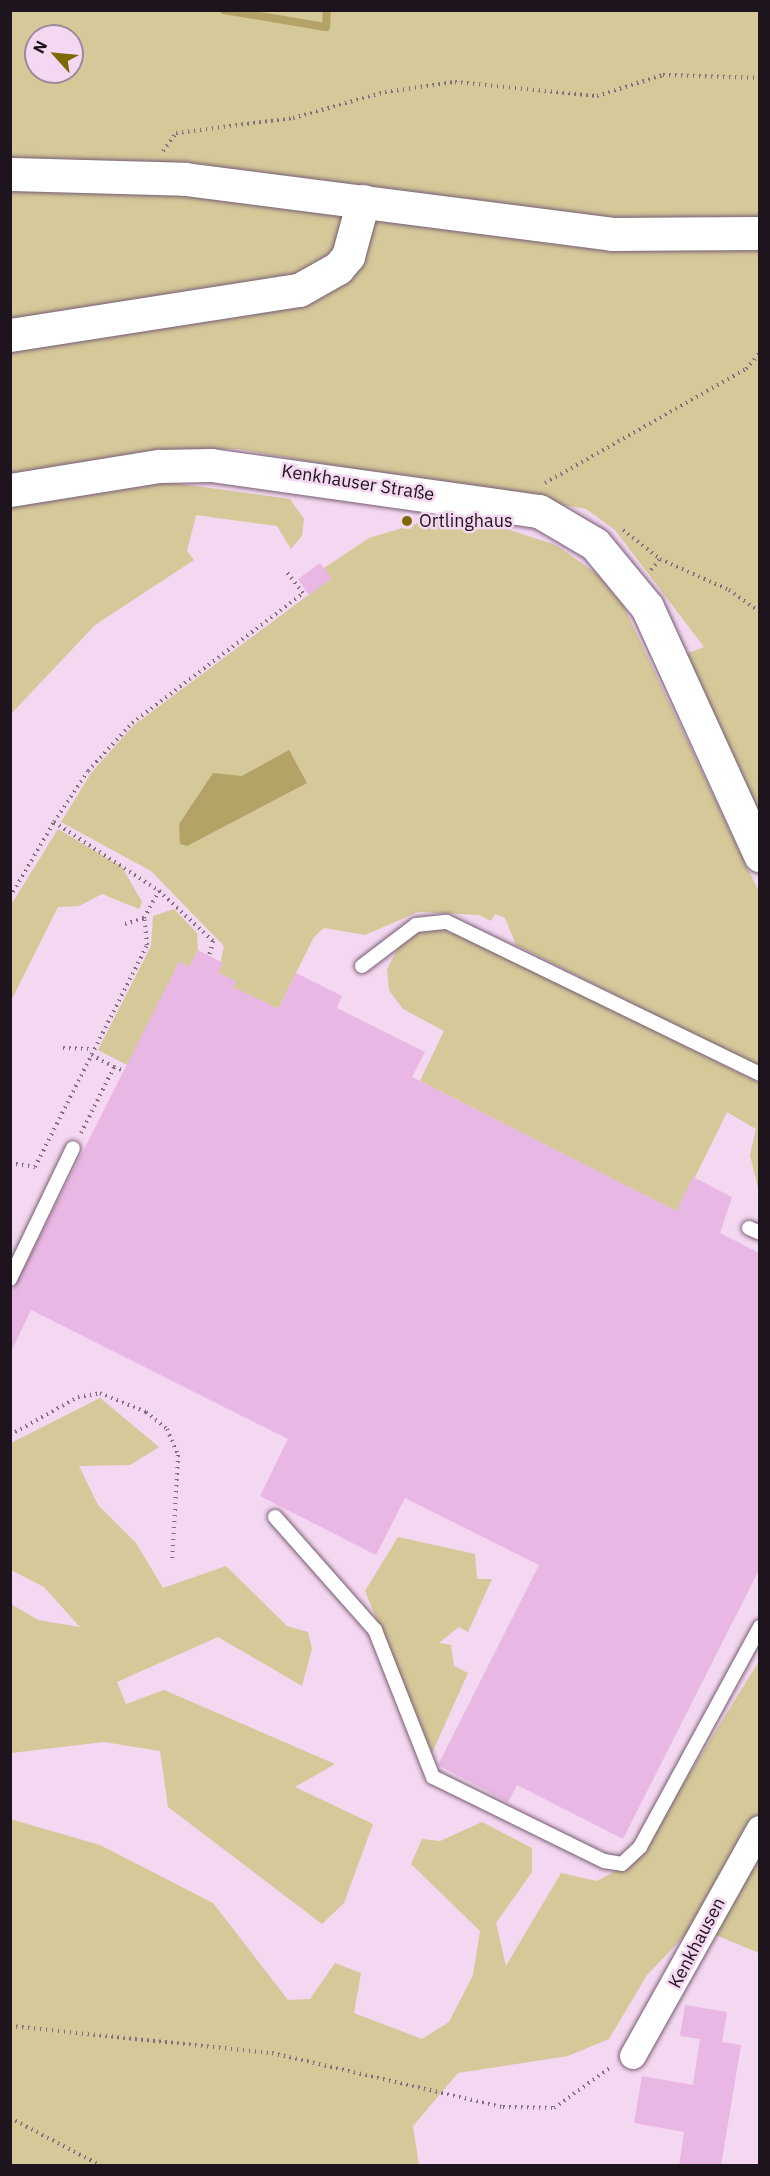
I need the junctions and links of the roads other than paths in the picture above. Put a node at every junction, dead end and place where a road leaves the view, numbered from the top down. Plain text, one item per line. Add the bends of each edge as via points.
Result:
1 (10, 174) edge
2 (363, 201) junction
3 (759, 233) edge
4 (10, 335) edge
5 (10, 490) edge
6 (759, 855) edge
7 (362, 966) dead end
8 (759, 1074) edge
9 (73, 1148) dead end
10 (10, 1279) edge
11 (275, 1517) dead end
12 (759, 1627) edge
13 (759, 1829) edge
14 (633, 2056) road end

1 - 2 street via 145,176
2 - 3 street via 612,234
2 - 4 street via 348,256 338,268 299,290
5 - 6 street, Kenkhauser Straße via 159,466 316,476 539,511 595,544 647,607
7 - 8 lane via 416,925 447,922
9 - 10 lane
11 - 12 lane via 375,1630 432,1777 604,1861 622,1864 640,1847
13 - 14 street, Kenkhausen

